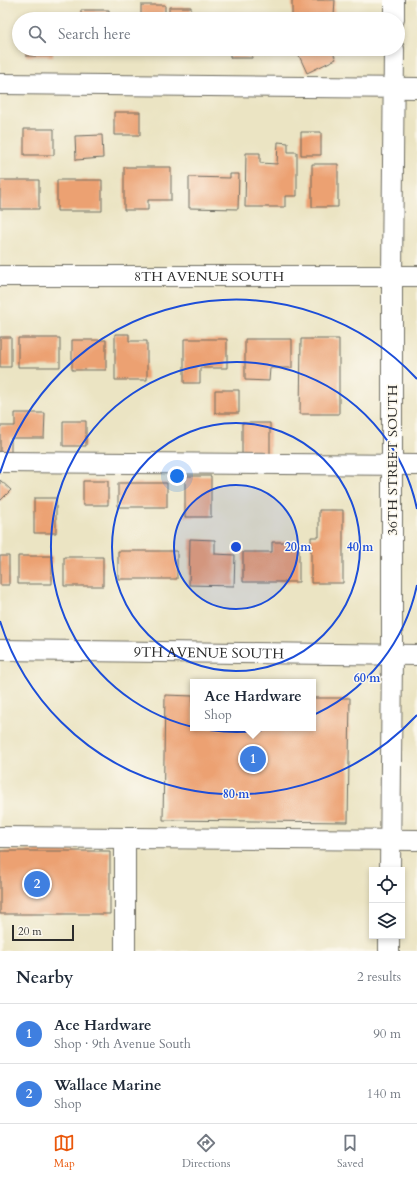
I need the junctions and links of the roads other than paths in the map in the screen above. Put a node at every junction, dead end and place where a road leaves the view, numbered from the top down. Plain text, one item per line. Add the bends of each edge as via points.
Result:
1 (394, 0) edge
2 (394, 12) edge
3 (394, 56) edge
4 (0, 84) edge
5 (394, 87) junction
6 (417, 88) edge
7 (0, 276) edge
8 (392, 276) junction
9 (417, 276) edge
10 (0, 462) edge
11 (392, 465) junction
12 (417, 465) edge
13 (0, 650) edge
14 (392, 655) junction
15 (417, 655) edge
16 (0, 837) edge
17 (125, 838) junction
18 (390, 840) junction
19 (417, 840) edge
20 (390, 867) edge
21 (389, 939) edge
22 (125, 951) edge
23 (389, 951) edge

1 - 2 street
3 - 5 street, 36TH STREET SOUTH
4 - 5 street
5 - 6 street
5 - 8 street, 36TH STREET SOUTH
7 - 8 street, 8TH AVENUE SOUTH
8 - 9 street, 8TH AVENUE SOUTH
8 - 11 street, 36TH STREET SOUTH
10 - 11 street
11 - 12 street
11 - 14 street, 36TH STREET SOUTH
13 - 14 street, 9TH AVENUE SOUTH
14 - 15 street, 9TH AVENUE SOUTH
14 - 18 street, 36TH STREET SOUTH
16 - 17 street
17 - 18 street
17 - 22 street
18 - 19 street
18 - 20 street, 36TH STREET SOUTH
21 - 23 street

